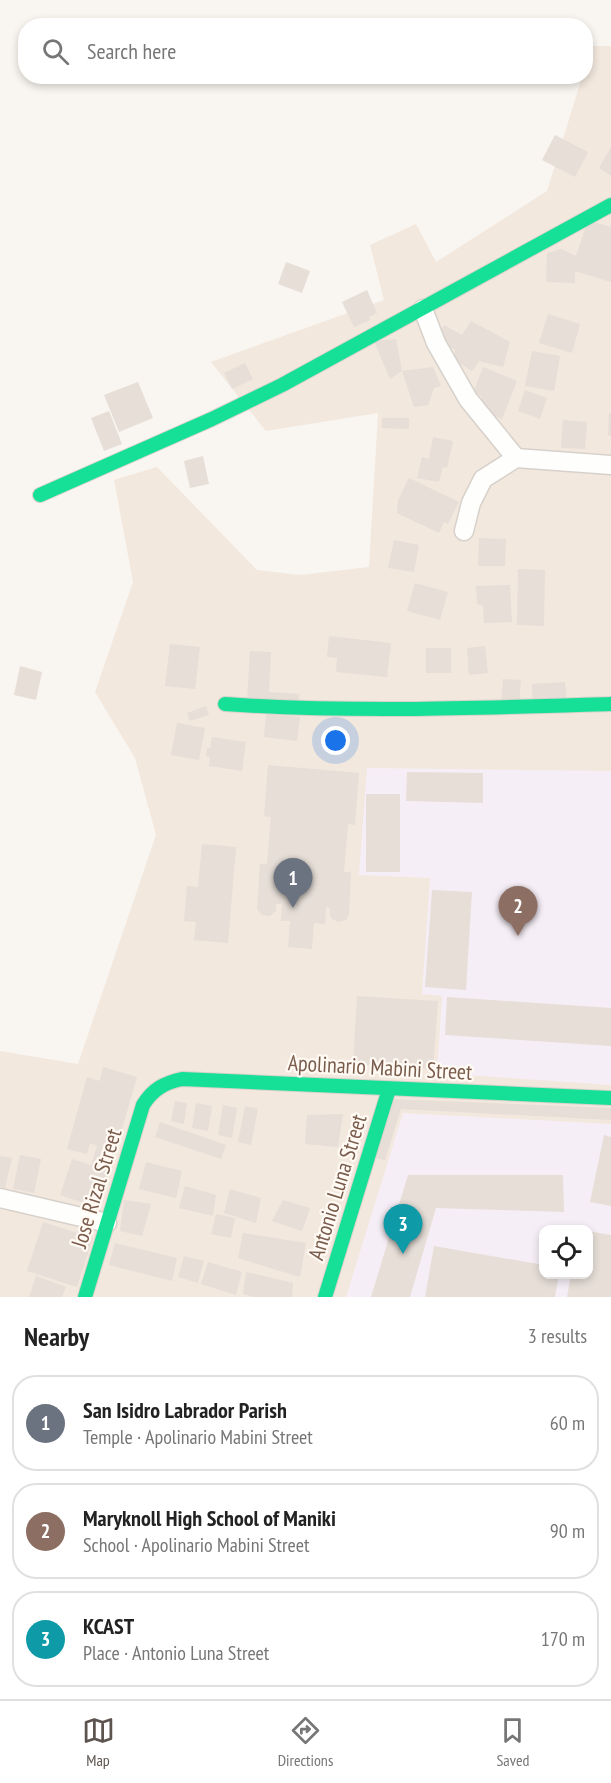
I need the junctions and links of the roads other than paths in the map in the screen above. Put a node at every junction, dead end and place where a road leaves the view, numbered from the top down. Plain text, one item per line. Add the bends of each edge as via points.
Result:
1 (611, 206) edge
2 (423, 309) junction
3 (516, 458) junction
4 (611, 465) edge
5 (40, 495) dead end
6 (464, 531) dead end
7 (225, 704) dead end
8 (611, 704) edge
9 (389, 1089) junction
10 (151, 1092) joint
11 (611, 1098) edge
12 (0, 1198) edge
13 (107, 1222) junction
14 (85, 1297) edge
15 (325, 1297) edge

1 - 2 street
2 - 3 street via 436,343 468,399
2 - 5 street via 212,419
3 - 4 street
3 - 6 street via 483,479 471,503
7 - 8 street via 322,709
9 - 10 street, Apolinario Mabini Street via 182,1079
9 - 11 street, Apolinario Mabini Street
9 - 15 street, Antonio Luna Street
10 - 13 street, Jose Rizal Street via 143,1106
12 - 13 street
13 - 14 street, Jose Rizal Street

